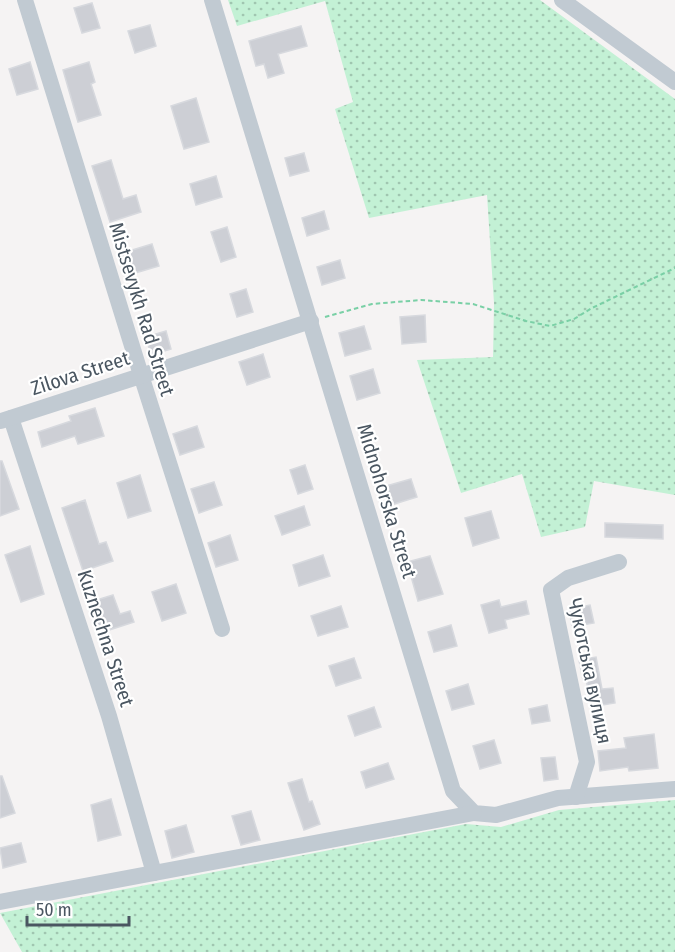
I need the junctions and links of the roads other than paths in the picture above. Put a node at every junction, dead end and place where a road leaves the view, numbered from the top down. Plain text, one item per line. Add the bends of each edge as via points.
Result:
1 (25, 0) edge
2 (212, 0) edge
3 (562, 0) edge
4 (675, 81) edge
5 (311, 321) junction
6 (141, 375) junction
7 (5, 420) edge
8 (619, 562) dead end
9 (222, 629) dead end
10 (675, 789) edge
11 (576, 797) junction
12 (474, 813) junction
13 (154, 873) junction
14 (0, 902) edge

1 - 6 street, Mistsevykh Rad Street
2 - 5 street, Midnohorska Street
3 - 4 street
5 - 6 street, Zilova Street
5 - 12 street, Midnohorska Street via 453,791
6 - 7 street, Zilova Street
6 - 9 street, Mistsevykh Rad Street
7 - 13 street, Kuznechna Street via 109,716
8 - 11 street, Чукотська вулиця via 568,578 551,590 587,762
10 - 11 street
11 - 12 street via 496,815
12 - 13 street
13 - 14 street

